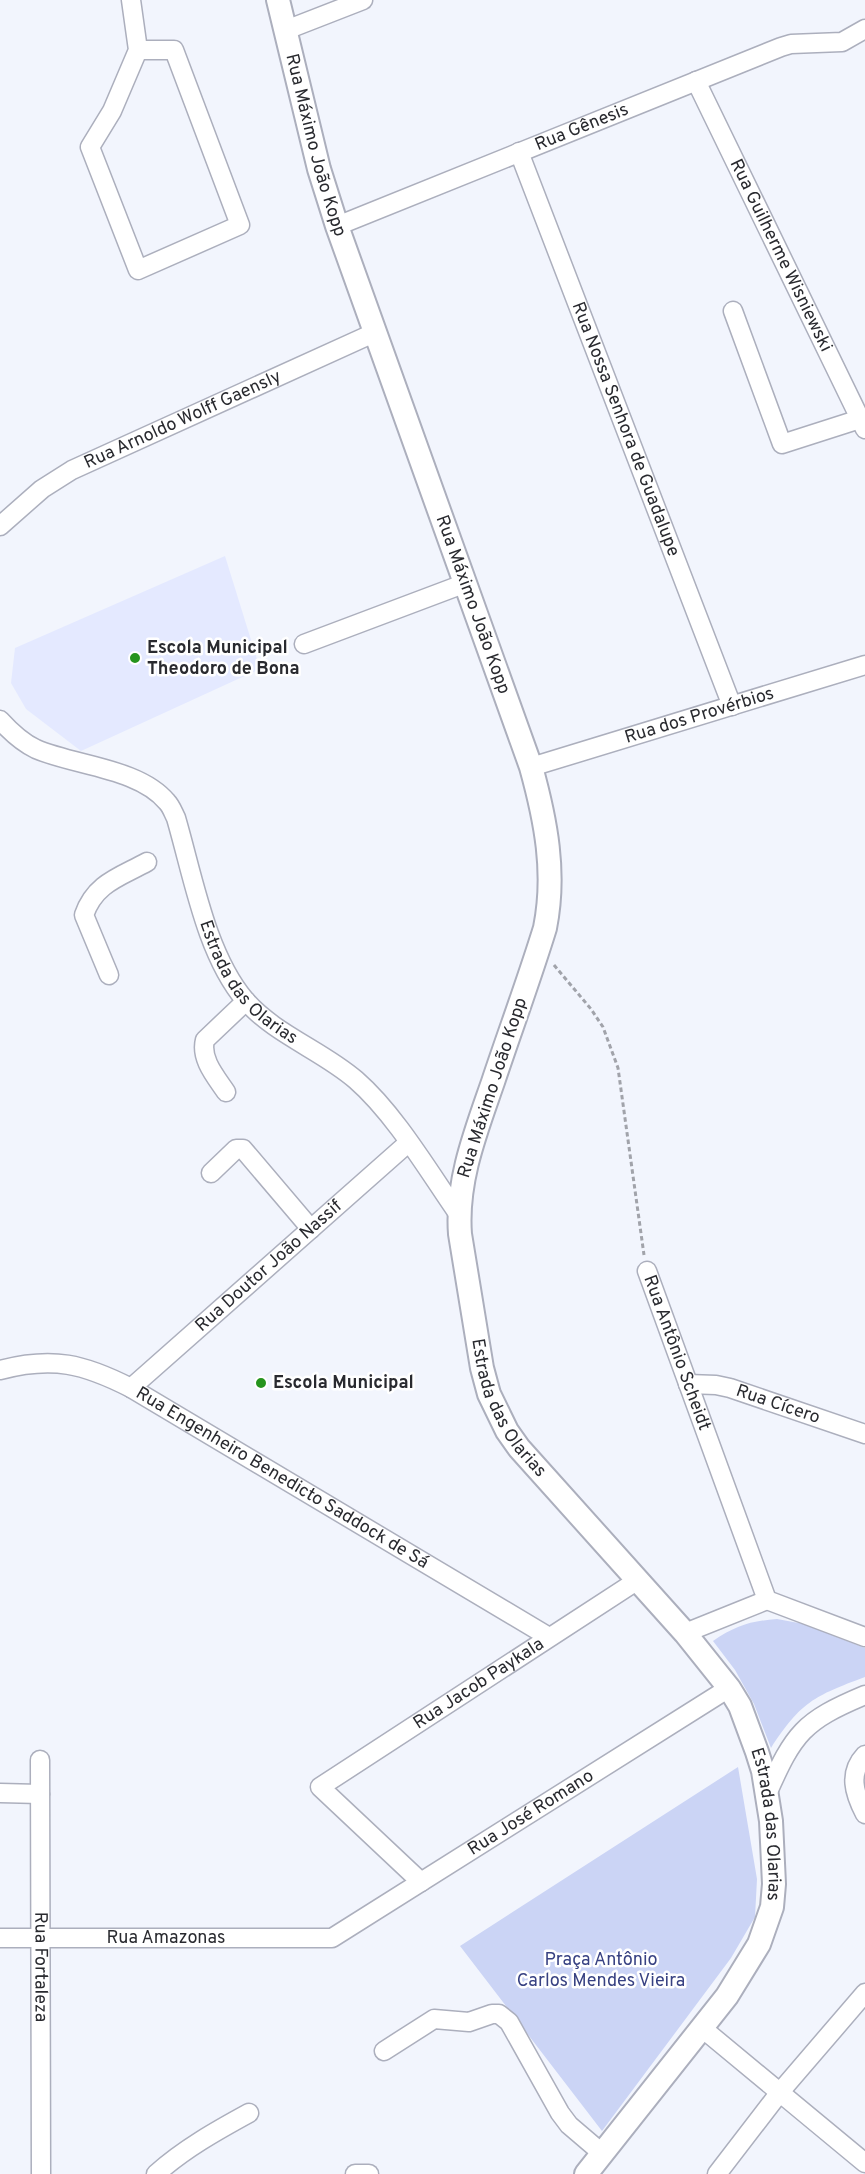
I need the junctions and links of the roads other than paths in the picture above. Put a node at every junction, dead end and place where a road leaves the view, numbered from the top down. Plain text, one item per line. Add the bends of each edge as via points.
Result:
1 (131, 0) edge
2 (279, 0) edge
3 (363, 0) edge
4 (865, 29) edge
5 (286, 30) junction
6 (138, 51) junction
7 (696, 81) junction
8 (519, 152) junction
9 (337, 226) junction
10 (733, 311) dead end
11 (376, 332) junction
12 (863, 424) edge
13 (0, 526) edge
14 (466, 583) junction
15 (303, 644) dead end
16 (865, 665) edge
17 (732, 706) junction
18 (0, 720) edge
19 (531, 767) junction
20 (147, 862) dead end
21 (109, 975) dead end
22 (246, 1002) junction
23 (226, 1092) dead end
24 (408, 1143) junction
25 (211, 1173) dead end
26 (459, 1215) junction
27 (311, 1229) junction
28 (646, 1271) road end
29 (0, 1370) edge
30 (688, 1384) junction
31 (131, 1388) junction
32 (865, 1434) edge
33 (638, 1580) junction
34 (767, 1600) junction
35 (685, 1633) junction
36 (865, 1637) edge
37 (549, 1638) junction
38 (729, 1688) junction
39 (865, 1695) edge
40 (865, 1755) edge
41 (40, 1760) dead end
42 (0, 1793) edge
43 (40, 1794) junction
44 (767, 1794) junction
45 (865, 1814) edge
46 (421, 1882) junction
47 (0, 1938) edge
48 (40, 1938) junction
49 (332, 1938) joint
50 (865, 1993) edge
51 (702, 2028) junction
52 (384, 2051) dead end
53 (780, 2092) junction
54 (249, 2113) dead end
55 (603, 2154) junction
56 (865, 2163) edge
57 (41, 2174) edge
58 (156, 2174) edge
59 (355, 2174) edge
60 (369, 2174) edge
61 (586, 2174) edge
62 (717, 2174) edge

1 - 6 street
2 - 5 main road, Rua Máximo João Kopp
3 - 5 street
4 - 7 street, Rua Gênesis via 842,42 791,44
5 - 9 main road, Rua Máximo João Kopp
6 - 6 street via 174,50 240,225 138,270 90,147 112,111
7 - 8 street, Rua Gênesis
7 - 12 street, Rua Guilherme Wisniewski
8 - 9 street, Rua Gênesis
8 - 17 street, Rua Nossa Senhora de Guadalupe
9 - 11 main road, Rua Máximo João Kopp
10 - 12 street via 782,444
11 - 13 street, Rua Arnoldo Wolff Gaensly via 72,470 42,489
11 - 14 main road, Rua Máximo João Kopp
14 - 15 street
14 - 19 main road, Rua Máximo João Kopp
16 - 17 street, Rua dos Provérbios
17 - 19 street, Rua dos Provérbios
18 - 22 street, Estrada das Olarias via 34,748 134,780 169,803 215,948
19 - 26 main road, Rua Máximo João Kopp via 548,839 549,906 539,948 469,1156
20 - 21 street via 98,888 88,903 84,915
22 - 23 street via 205,1040 204,1057
22 - 24 street, Estrada das Olarias via 356,1080
24 - 26 street, Estrada das Olarias
24 - 27 street, Rua Doutor João Nassif
25 - 27 street via 236,1149 243,1149
26 - 33 main road, Estrada das Olarias via 482,1368 497,1413 519,1448
27 - 31 street, Rua Doutor João Nassif
28 - 30 street, Rua Antônio Scheidt
29 - 31 street, Rua Engenheiro Benedicto Saddock de Sá via 46,1363 76,1365
30 - 32 street, Rua Cícero via 730,1388
30 - 34 street, Rua Antônio Scheidt
31 - 37 street, Rua Engenheiro Benedicto Saddock de Sá
33 - 35 main road, Estrada das Olarias
33 - 37 street, Rua Jacob Paykala
34 - 35 street
34 - 36 street
35 - 38 main road, Estrada das Olarias
37 - 46 street, Rua Jacob Paykala via 320,1787
38 - 44 main road, Estrada das Olarias via 749,1727
38 - 46 street, Rua José Romano
39 - 44 street via 819,1716 803,1730 782,1759
40 - 45 street via 854,1773 854,1786
41 - 43 street, Rua Fortaleza
42 - 43 street
43 - 48 street, Rua Fortaleza
44 - 51 main road, Estrada das Olarias via 772,1831 772,1907 740,1978
46 - 49 street, Rua José Romano
47 - 48 street, Rua Amazonas
48 - 49 street, Rua Amazonas
48 - 57 street, Rua Fortaleza
50 - 53 street
51 - 53 street
51 - 55 main road, Estrada das Olarias
52 - 55 street via 434,2019 469,2022 499,2014 509,2022 560,2113
53 - 56 street
53 - 62 street
54 - 58 street via 179,2154
55 - 61 main road, Estrada das Olarias
59 - 60 street

